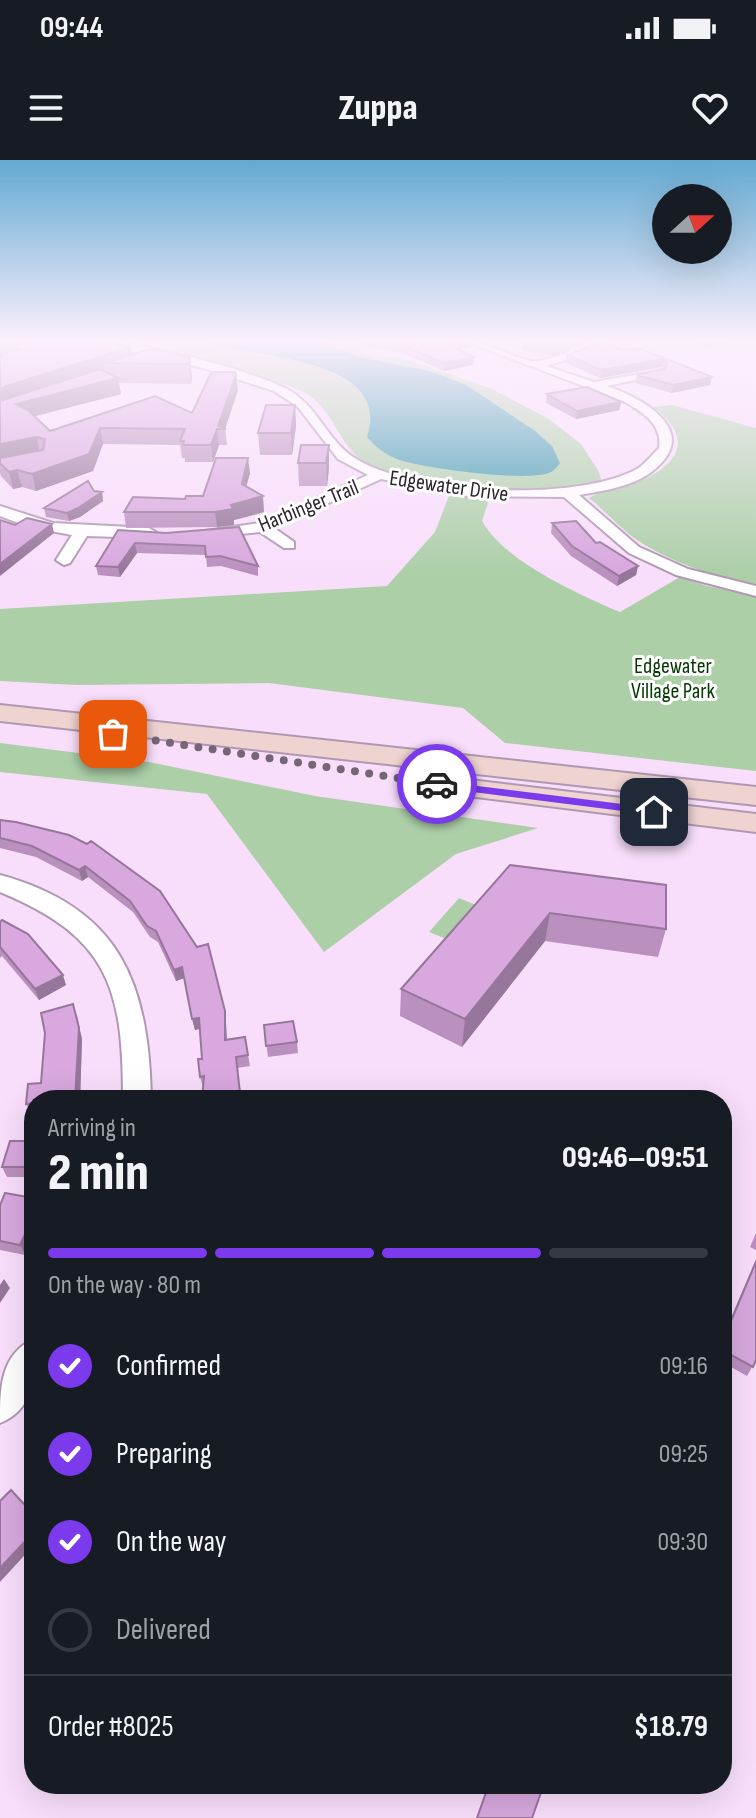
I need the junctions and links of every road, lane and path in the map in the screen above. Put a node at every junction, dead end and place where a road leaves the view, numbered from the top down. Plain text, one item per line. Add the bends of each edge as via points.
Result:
1 (314, 416) edge
2 (652, 416) edge
3 (379, 475) junction
4 (568, 493) junction
5 (0, 510) edge
6 (263, 527) junction
7 (83, 530) junction
8 (162, 533) edge
9 (189, 534) edge
10 (289, 545) dead end
11 (64, 560) dead end
12 (756, 591) edge
13 (7, 714) edge
14 (756, 796) edge
15 (756, 823) edge
16 (0, 883) edge
17 (137, 1090) edge
18 (24, 1370) edge
19 (0, 1405) edge

1 - 3 street, Edgewater Drive via 343,457
2 - 4 street, Edgewater Drive via 667,436 659,459 622,481
3 - 4 street, Edgewater Drive via 464,491
3 - 6 street, Harbinger Trail
4 - 12 street via 634,550 682,572
5 - 7 street via 31,522
6 - 9 street, Harbinger Trail
6 - 10 street
7 - 8 street
7 - 11 street
13 - 14 main road
13 - 15 main road via 365,774
16 - 17 street via 70,917 107,952 130,999
18 - 19 street

